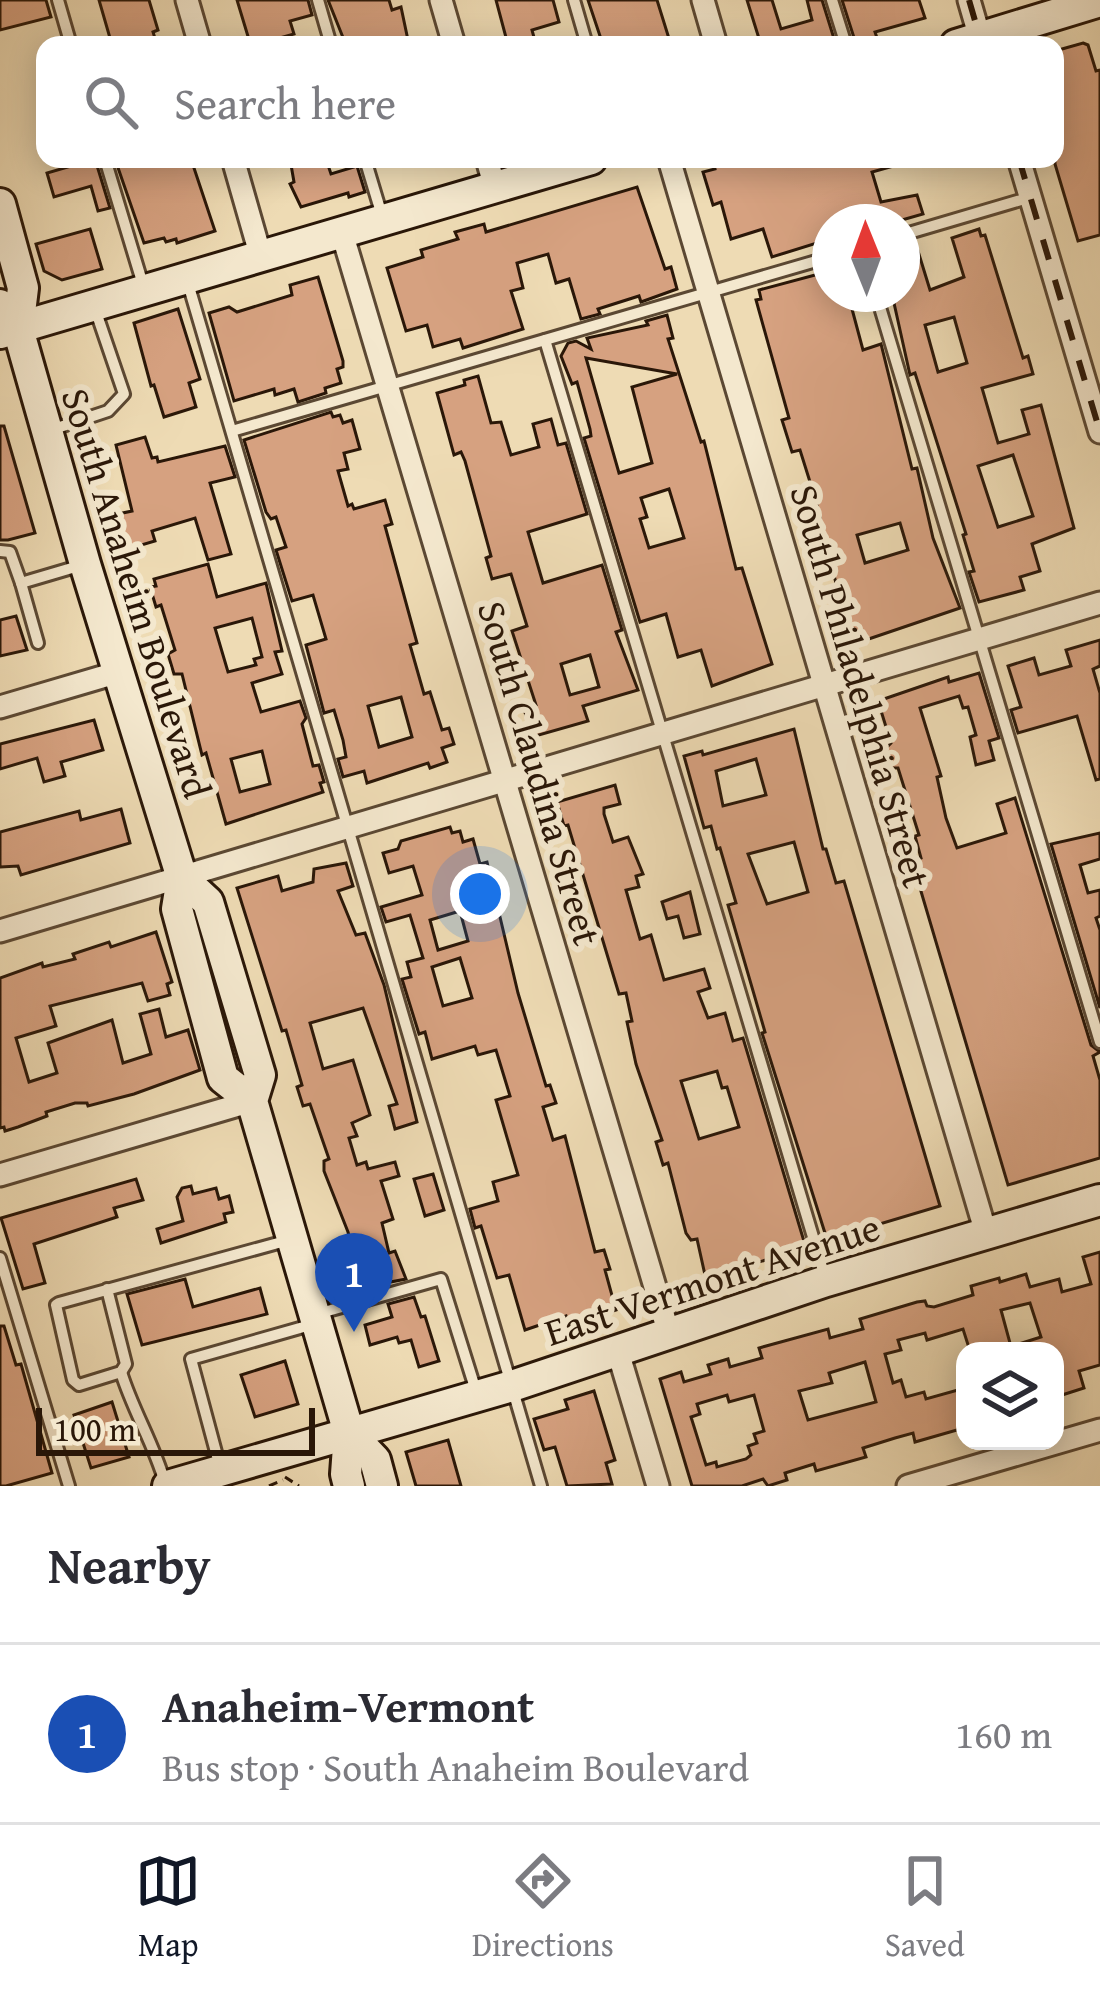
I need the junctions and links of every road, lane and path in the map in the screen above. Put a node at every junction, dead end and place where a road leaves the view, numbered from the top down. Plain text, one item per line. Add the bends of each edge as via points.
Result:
1 (58, 0) edge
2 (187, 0) edge
3 (318, 0) edge
4 (442, 0) edge
5 (574, 0) edge
6 (703, 0) edge
7 (832, 0) edge
8 (969, 0) edge
9 (1100, 1) edge
10 (68, 36) edge
11 (197, 36) edge
12 (329, 36) edge
13 (452, 36) edge
14 (584, 36) edge
15 (713, 36) edge
16 (842, 36) edge
17 (972, 36) edge
18 (992, 36) edge
19 (108, 168) edge
20 (235, 168) edge
21 (368, 168) edge
22 (527, 168) edge
23 (672, 168) edge
24 (1022, 168) edge
25 (491, 173) edge
26 (1031, 196) junction
27 (0, 204) edge
28 (383, 220) junction
29 (920, 230) edge
30 (342, 233) junction
31 (261, 257) junction
32 (812, 261) edge
33 (186, 279) junction
34 (145, 291) junction
35 (708, 292) junction
36 (94, 306) junction
37 (881, 312) edge
38 (6, 322) edge
39 (544, 340) junction
40 (388, 386) junction
41 (48, 431) junction
42 (232, 431) junction
43 (1100, 432) edge
44 (0, 551) edge
45 (85, 564) junction
46 (21, 583) junction
47 (1100, 603) edge
48 (980, 640) junction
49 (38, 643) dead end
50 (119, 672) junction
51 (823, 688) junction
52 (0, 707) edge
53 (664, 735) junction
54 (506, 783) junction
55 (349, 830) junction
56 (182, 878) junction
57 (0, 931) edge
58 (1100, 1042) edge
59 (252, 1102) junction
60 (0, 1175) edge
61 (1100, 1200) edge
62 (986, 1233) junction
63 (292, 1240) junction
64 (0, 1258) edge
65 (826, 1280) junction
66 (107, 1289) junction
67 (315, 1319) junction
68 (669, 1334) junction
69 (618, 1352) junction
70 (121, 1372) junction
71 (512, 1386) junction
72 (478, 1396) junction
73 (1100, 1430) edge
74 (349, 1433) junction
75 (282, 1469) dead end
76 (221, 1471) junction
77 (285, 1479) junction
78 (69, 1486) edge
79 (167, 1486) edge
80 (269, 1486) edge
81 (299, 1486) edge
82 (350, 1486) edge
83 (382, 1486) edge
84 (542, 1486) edge
85 (658, 1486) edge
86 (908, 1486) edge

1 - 10 lane
2 - 11 street
3 - 12 lane
4 - 13 street
5 - 14 lane
6 - 15 street
7 - 16 lane
8 - 17 street
9 - 18 street
19 - 34 lane
20 - 31 street
21 - 28 lane
22 - 25 street
23 - 35 street, South Philadelphia Street
24 - 26 street
25 - 28 street
26 - 29 lane
26 - 43 street
27 - 38 street, South Anaheim Boulevard via 23,288
28 - 30 street
30 - 31 street
30 - 40 street, South Claudina Street
31 - 33 street
32 - 35 lane
33 - 34 street
33 - 42 lane
34 - 36 street
35 - 39 lane
35 - 51 street, South Philadelphia Street
36 - 38 street
36 - 41 lane via 121,401
37 - 48 lane
38 - 41 street, South Anaheim Boulevard
39 - 40 lane
39 - 53 lane
40 - 42 lane
40 - 54 street, South Claudina Street
41 - 45 street, South Anaheim Boulevard
42 - 55 lane
44 - 46 lane via 10,552
45 - 46 lane
45 - 50 street, South Anaheim Boulevard
46 - 49 lane
47 - 48 street
48 - 51 street
48 - 58 lane
50 - 52 street
50 - 56 street, South Anaheim Boulevard
51 - 53 street
51 - 62 street, South Philadelphia Street
53 - 54 street
53 - 65 lane
54 - 55 street
54 - 68 street, South Claudina Street
55 - 56 street
55 - 71 lane
56 - 57 street
56 - 59 street, South Anaheim Boulevard via 177,909 223,1078
59 - 60 street
59 - 63 street, South Anaheim Boulevard
61 - 62 street, East Vermont Avenue
62 - 65 street, East Vermont Avenue
63 - 66 lane
63 - 67 street, South Anaheim Boulevard
64 - 78 lane
65 - 68 street, East Vermont Avenue
66 - 70 lane via 126,1364
66 - 70 lane via 54,1309 76,1384
67 - 72 lane via 441,1279
67 - 74 street, South Anaheim Boulevard
67 - 76 lane via 191,1359
68 - 69 street, East Vermont Avenue
69 - 71 street, East Vermont Avenue
69 - 85 street
70 - 79 lane
71 - 72 street, East Vermont Avenue
71 - 84 lane
72 - 74 street, East Vermont Avenue
73 - 86 street
74 - 76 street, East Vermont Avenue
74 - 82 street, South Anaheim Boulevard
74 - 83 street, South Anaheim Boulevard via 375,1460
75 - 77 path
76 - 79 street, East Vermont Avenue
77 - 80 path
77 - 81 path

